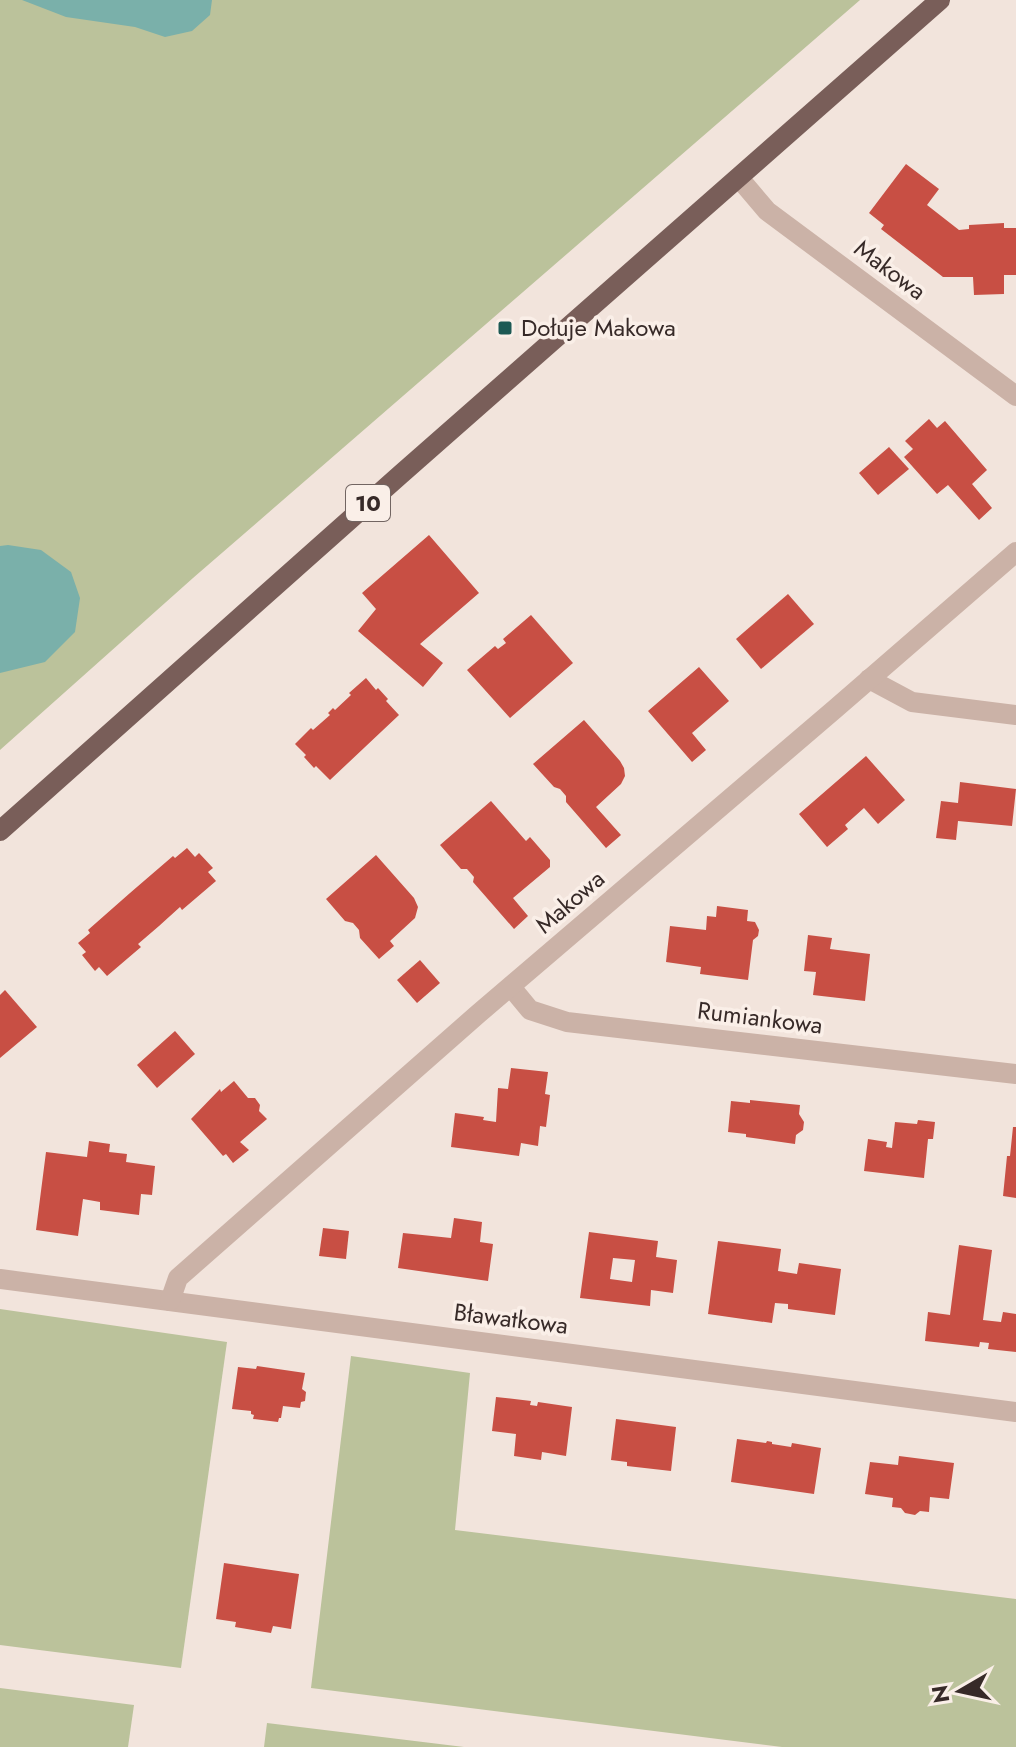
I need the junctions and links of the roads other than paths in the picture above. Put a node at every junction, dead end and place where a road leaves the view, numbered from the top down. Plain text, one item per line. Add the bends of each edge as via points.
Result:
1 (940, 0) edge
2 (739, 178) junction
3 (1016, 396) edge
4 (1016, 552) edge
5 (869, 679) junction
6 (1016, 715) edge
7 (0, 831) edge
8 (511, 987) junction
9 (1016, 1074) edge
10 (0, 1279) edge
11 (170, 1301) junction
12 (1016, 1412) edge

1 - 2 main road, 10
2 - 3 street, Makowa via 767,211
2 - 7 main road, 10
4 - 5 street, Makowa
5 - 6 street via 912,702
5 - 8 street, Makowa
8 - 9 street, Rumiankowa via 530,1010 567,1022
8 - 11 street, Makowa via 178,1278
10 - 11 street, Bławatkowa
11 - 12 street, Bławatkowa

